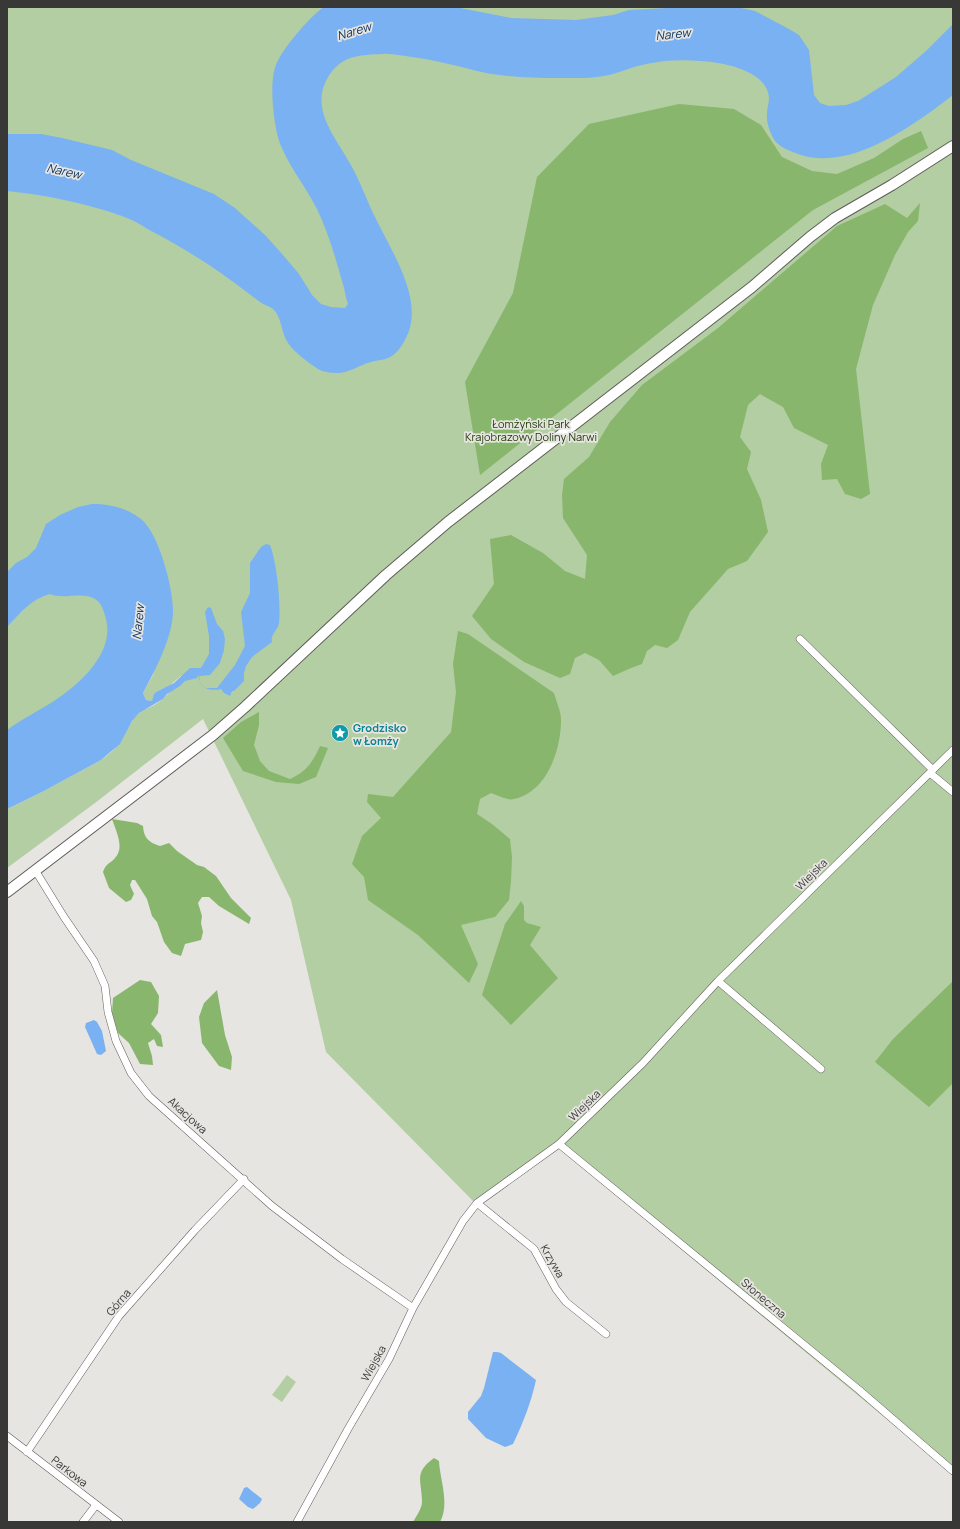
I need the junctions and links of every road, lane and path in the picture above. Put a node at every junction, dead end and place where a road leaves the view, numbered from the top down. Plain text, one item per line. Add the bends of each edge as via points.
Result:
1 (953, 146) edge
2 (800, 639) dead end
3 (953, 750) edge
4 (931, 771) junction
5 (953, 792) edge
6 (35, 870) junction
7 (7, 892) edge
8 (718, 981) junction
9 (821, 1069) dead end
10 (559, 1144) junction
11 (244, 1179) junction
12 (477, 1203) junction
13 (413, 1308) junction
14 (606, 1334) dead end
15 (7, 1436) edge
16 (27, 1452) junction
17 (953, 1471) edge
18 (96, 1505) junction
19 (83, 1522) edge
20 (119, 1522) edge
21 (297, 1522) edge

1 - 6 street via 835,218 752,287 448,522 386,575 213,735
2 - 4 street
3 - 4 street, Wiejska
4 - 5 street
4 - 8 street, Wiejska
6 - 7 street
6 - 11 street, Akacjowa via 101,975 116,1041 131,1073 150,1096
8 - 9 street
8 - 10 street, Wiejska via 643,1063
10 - 12 street, Wiejska
10 - 17 street, Słoneczna via 858,1389
11 - 13 street, Akacjowa via 272,1206
11 - 16 street, Górna via 167,1261 120,1316
12 - 13 street, Wiejska via 463,1221
12 - 14 street, Krzywa via 534,1249 566,1302
13 - 21 street, Wiejska via 389,1359
15 - 16 street, Parkowa
16 - 18 street, Parkowa
18 - 19 street
18 - 20 street, Parkowa

